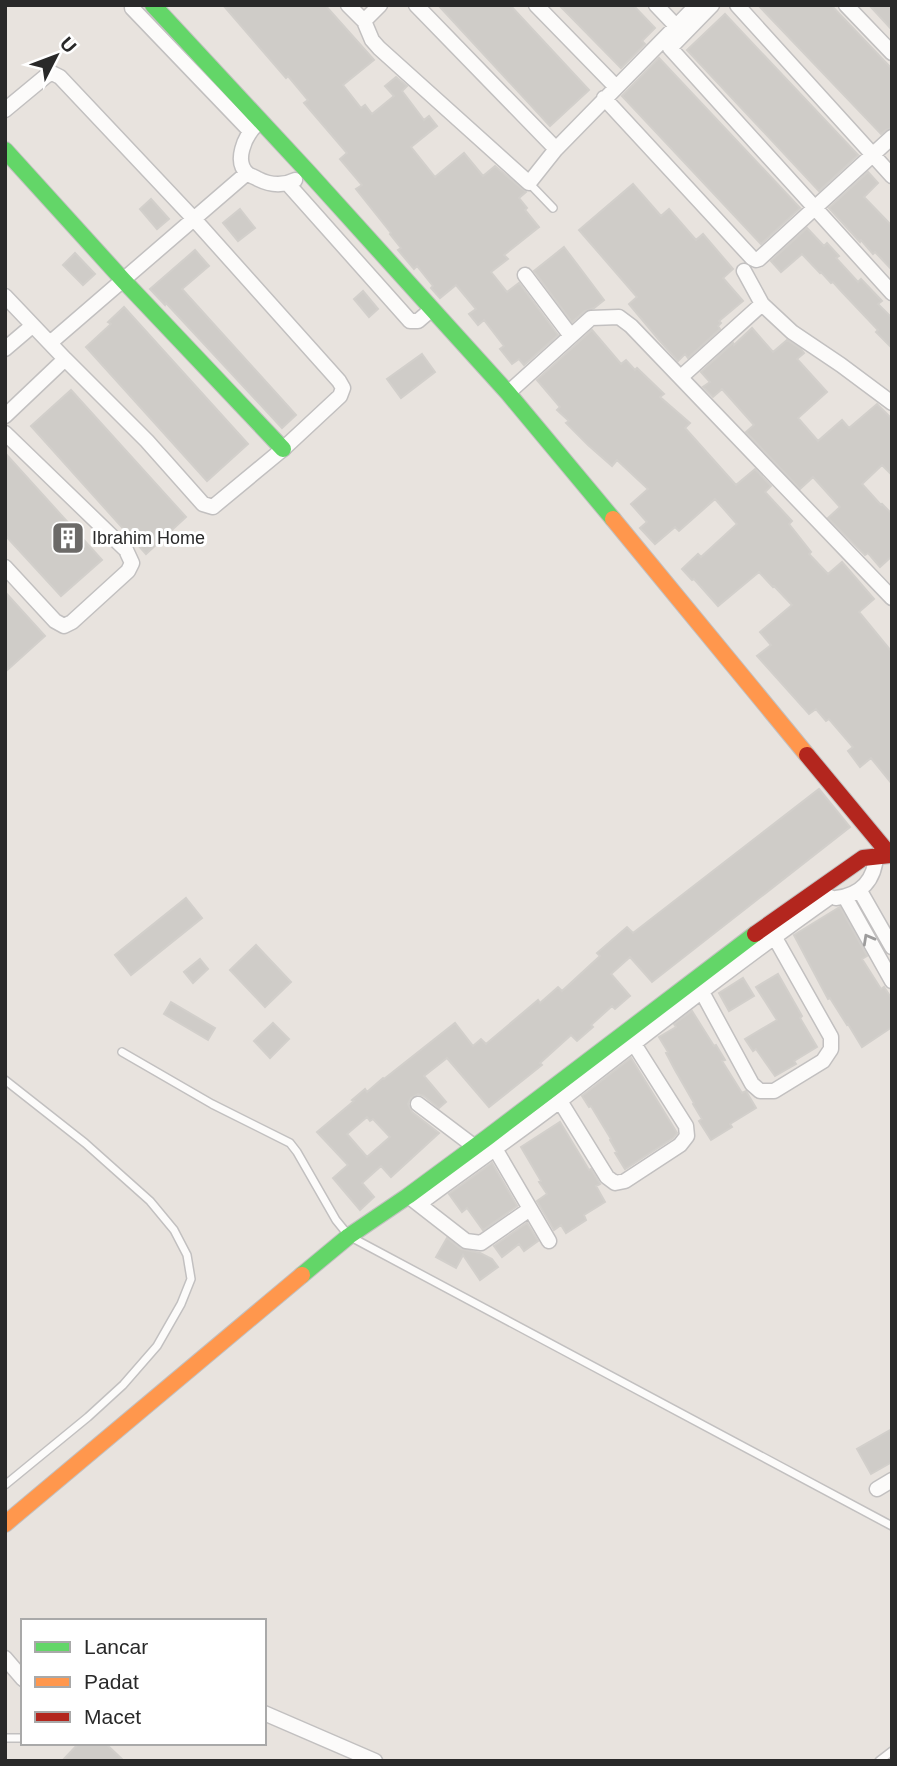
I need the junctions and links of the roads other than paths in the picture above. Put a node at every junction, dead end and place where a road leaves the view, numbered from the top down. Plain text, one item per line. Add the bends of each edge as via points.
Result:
1 (153, 5) edge
2 (348, 5) edge
3 (380, 5) edge
4 (416, 5) edge
5 (536, 5) edge
6 (656, 5) edge
7 (697, 5) edge
8 (712, 5) edge
9 (737, 5) edge
10 (846, 5) edge
11 (132, 8) dead end
12 (364, 21) junction
13 (677, 27) junction
14 (892, 53) edge
15 (616, 87) junction
16 (604, 98) junction
17 (5, 110) edge
18 (255, 126) junction
19 (892, 137) edge
20 (556, 149) junction
21 (5, 150) edge
22 (873, 155) junction
23 (247, 173) junction
24 (309, 173) junction
25 (892, 176) edge
26 (529, 183) junction
27 (288, 184) junction
28 (553, 208) dead end
29 (814, 208) junction
30 (194, 219) junction
31 (744, 271) dead end
32 (526, 275) dead end
33 (123, 280) junction
34 (892, 293) edge
35 (5, 296) edge
36 (762, 304) junction
37 (432, 309) junction
38 (32, 326) junction
39 (571, 336) junction
40 (50, 343) junction
41 (5, 349) edge
42 (65, 359) junction
43 (681, 377) junction
44 (508, 393) junction
45 (892, 403) edge
46 (5, 416) edge
47 (5, 433) edge
48 (283, 449) junction
49 (5, 567) edge
50 (892, 598) edge
51 (885, 861) edge
52 (860, 891) junction
53 (831, 894) junction
54 (771, 931) junction
55 (892, 947) edge
56 (892, 981) edge
57 (702, 992) junction
58 (630, 1037) junction
59 (122, 1052) dead end
60 (5, 1080) edge
61 (560, 1101) junction
62 (418, 1104) dead end
63 (486, 1144) junction
64 (414, 1200) junction
65 (530, 1209) junction
66 (349, 1236) junction
67 (550, 1241) dead end
68 (892, 1480) edge
69 (5, 1485) edge
70 (877, 1489) dead end
71 (5, 1524) edge
72 (892, 1526) edge
73 (5, 1658) edge
74 (21, 1677) edge
75 (266, 1714) edge
76 (892, 1751) edge
77 (375, 1761) edge
78 (879, 1761) edge

1 - 18 street
2 - 12 street
3 - 12 street
4 - 20 street
5 - 15 street
6 - 13 street
7 - 13 street
8 - 29 street via 670,48
9 - 22 street
10 - 14 street
11 - 18 street
12 - 26 street via 379,48
13 - 15 street
15 - 16 street
16 - 20 street
16 - 29 street via 752,258 759,259
17 - 30 street via 46,76 60,77
18 - 23 street via 241,148
18 - 24 street
19 - 22 street
20 - 26 street
21 - 33 street
22 - 25 street
22 - 29 street
23 - 27 street via 268,184
23 - 30 street
24 - 27 street
24 - 37 street
26 - 28 lane
27 - 37 street via 410,321 418,321
29 - 34 street
30 - 33 street
30 - 48 street via 343,388
31 - 36 street
32 - 39 street
33 - 40 street
33 - 48 street
35 - 38 street
36 - 43 street
36 - 45 street via 792,332
37 - 44 street
38 - 40 street
38 - 41 street
39 - 43 street via 591,318 619,317
39 - 44 street
40 - 42 street
42 - 46 street
42 - 48 street via 203,504 213,507
43 - 50 street
44 - 51 street
47 - 49 street via 127,550 132,563 64,626
51 - 52 street
51 - 53 street via 863,858
52 - 53 street
52 - 55 street
53 - 54 street
56 -> 53 street
54 - 57 street
54 - 57 street via 831,1037 831,1049 822,1061 774,1091 760,1091
54 - 58 street
57 - 58 street
58 - 61 street
58 - 61 street via 685,1126 687,1136 680,1145 615,1184
58 - 63 street via 552,1087
59 - 66 lane via 290,1143
60 - 69 lane via 150,1201 174,1230 187,1255 191,1279 158,1346 123,1385
61 - 63 street
62 - 63 street
63 - 64 street
63 - 65 street
64 - 65 street via 473,1243 481,1243
64 - 66 street
65 - 67 street
66 - 71 street
66 - 72 lane
68 - 70 street
73 - 74 street
75 - 77 street
76 - 78 lane

